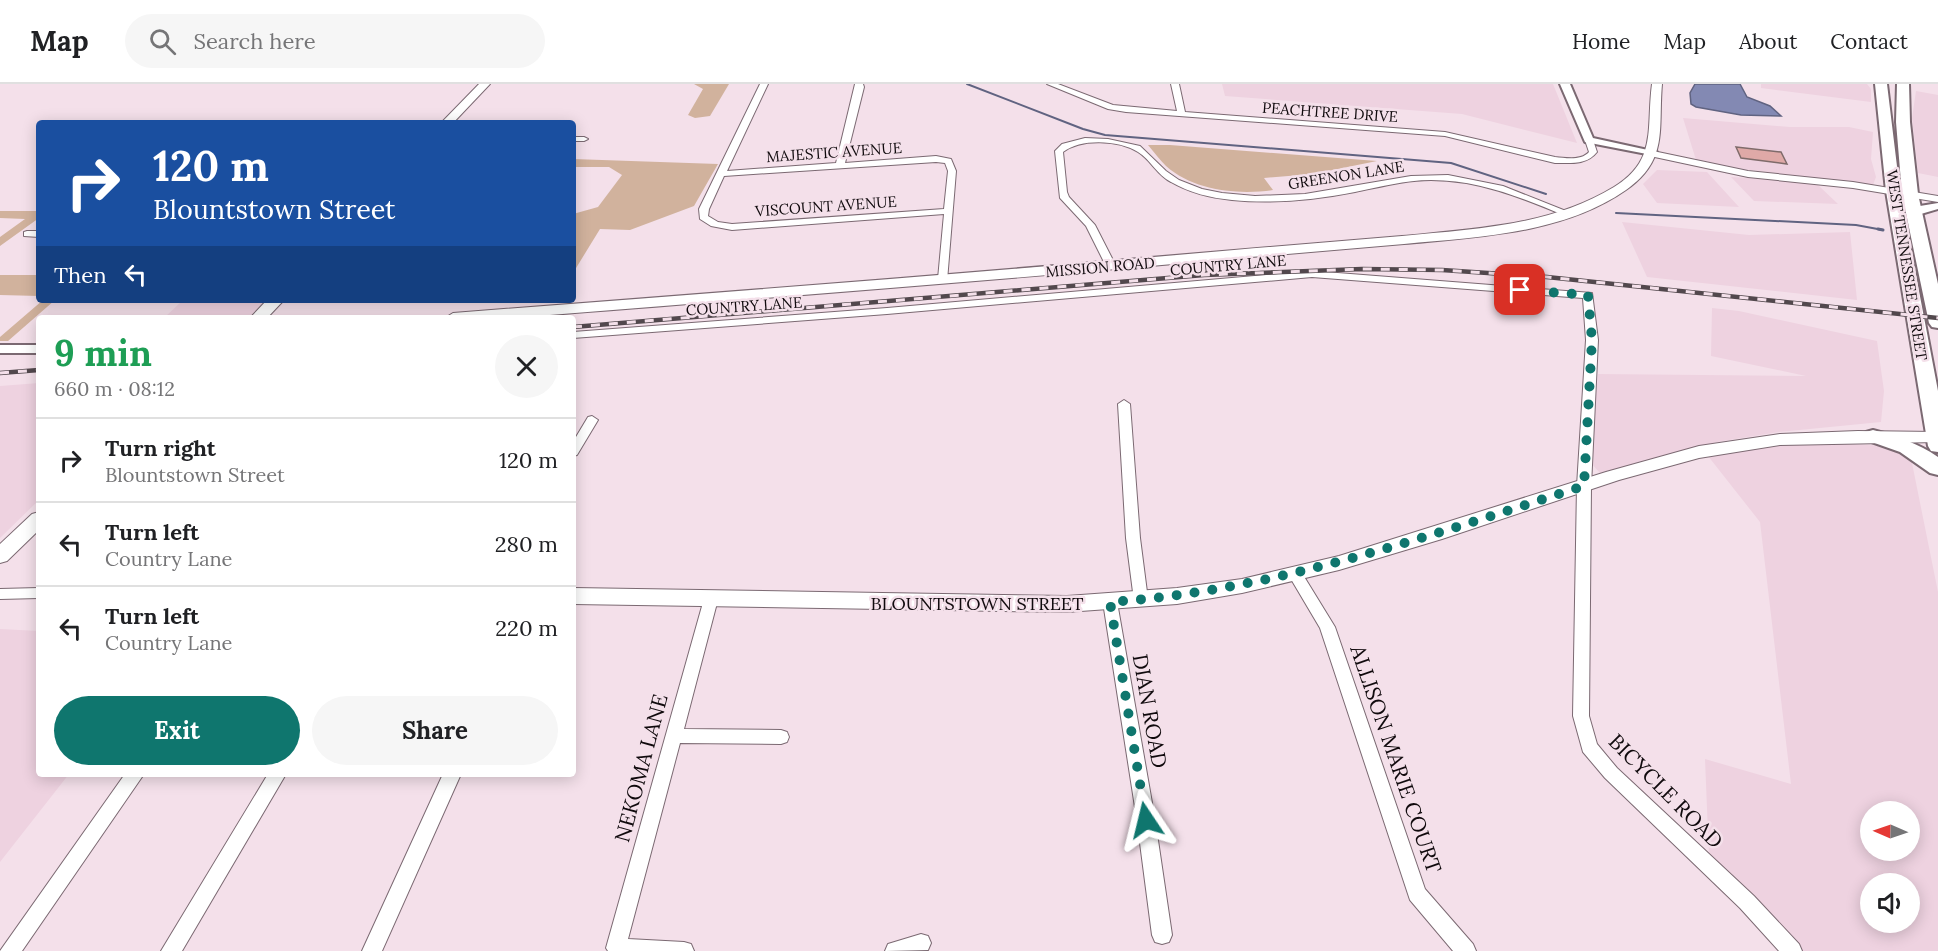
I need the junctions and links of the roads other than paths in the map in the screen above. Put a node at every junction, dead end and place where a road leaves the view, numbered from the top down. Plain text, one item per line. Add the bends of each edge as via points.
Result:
1 (485, 84) edge
2 (764, 84) edge
3 (859, 84) edge
4 (1051, 84) edge
5 (1175, 84) edge
6 (1565, 84) edge
7 (1658, 84) edge
8 (1881, 84) edge
9 (1903, 84) edge
10 (1182, 115) junction
11 (450, 120) edge
12 (1887, 125) junction
13 (1904, 135) junction
14 (576, 139) edge
15 (584, 139) dead end
16 (1589, 141) junction
17 (1653, 154) junction
18 (840, 166) junction
19 (720, 174) junction
20 (1893, 194) junction
21 (1938, 199) edge
22 (1912, 202) junction
23 (1938, 206) edge
24 (949, 211) junction
25 (1566, 213) junction
26 (27, 234) dead end
27 (36, 234) edge
28 (1902, 246) junction
29 (1924, 259) junction
30 (1111, 266) junction
31 (943, 279) junction
32 (273, 303) edge
33 (261, 315) edge
34 (491, 315) edge
35 (1938, 322) edge
36 (576, 335) edge
37 (36, 349) edge
38 (0, 350) edge
39 (1124, 404) dead end
40 (592, 420) dead end
41 (1873, 436) junction
42 (1937, 440) edge
43 (576, 447) edge
44 (1938, 468) edge
45 (1584, 486) junction
46 (36, 522) edge
47 (0, 556) edge
48 (1295, 574) junction
49 (36, 593) edge
50 (0, 594) edge
51 (576, 596) edge
52 (711, 599) junction
53 (1142, 600) junction
54 (1110, 602) junction
55 (672, 736) junction
56 (781, 737) dead end
57 (133, 777) edge
58 (276, 777) edge
59 (451, 777) edge
60 (1162, 935) dead end
61 (921, 943) dead end
62 (10, 951) edge
63 (171, 951) edge
64 (372, 951) edge
65 (684, 951) edge
66 (895, 951) edge
67 (1466, 951) edge
68 (1792, 951) edge

1 - 11 main road
2 - 19 street
3 - 18 street
4 - 10 street, PEACHTREE DRIVE via 1118,109
5 - 10 street
6 - 16 street
7 - 17 main road
8 - 12 main road, WEST TENNESSEE STREET
9 - 13 main road, WEST TENNESSEE STREET
10 - 16 street, PEACHTREE DRIVE via 1445,135 1564,161 1591,156
12 - 13 main road
12 - 20 main road, WEST TENNESSEE STREET
13 - 22 main road, WEST TENNESSEE STREET
14 - 15 street
16 - 17 street
17 - 20 street via 1748,174
17 - 25 main road, MISSION ROAD via 1645,167 1621,188
18 - 19 street, MAJESTIC AVENUE
18 - 24 street, MAJESTIC AVENUE via 948,161 952,171
19 - 24 street, VISCOUNT AVENUE via 703,217 720,227
20 - 22 street
20 - 28 main road, WEST TENNESSEE STREET
21 - 22 street
22 - 23 street via 1925,208
22 - 29 main road, WEST TENNESSEE STREET
24 - 31 street
25 - 30 main road, MISSION ROAD via 1477,233
25 - 30 street, GREENON LANE via 1490,184 1444,177 1288,198 1220,195 1173,180 1135,147 1089,141 1068,143 1059,151 1063,192 1090,225
26 - 27 street
28 - 29 main road
28 - 42 main road, WEST TENNESSEE STREET
29 - 35 main road, WEST TENNESSEE STREET
30 - 31 main road, MISSION ROAD
31 - 34 main road, MISSION ROAD
32 - 33 main road
36 - 45 street, COUNTRY LANE via 1312,274 1588,295 1592,340
37 - 38 street
39 - 53 street via 1133,538
40 - 43 street
41 - 42 main road, BLOUNTSTOWN STREET
41 - 44 main road via 1902,445
41 - 45 main road, BLOUNTSTOWN STREET via 1827,436 1728,446
45 - 48 main road, BLOUNTSTOWN STREET
45 - 68 street, BICYCLE ROAD via 1581,716 1589,747
46 - 47 main road
48 - 53 main road, BLOUNTSTOWN STREET via 1203,593
48 - 67 street, ALLISON MARIE COURT via 1327,627 1418,894
49 - 50 street
51 - 52 main road, BLOUNTSTOWN STREET
52 - 54 main road, BLOUNTSTOWN STREET
52 - 55 street, NEKOMA LANE
53 - 54 main road, BLOUNTSTOWN STREET
54 - 60 street, DIAN ROAD
55 - 56 street
55 - 65 street, NEKOMA LANE via 615,948
57 - 62 street
58 - 63 street
59 - 64 street
61 - 66 street

